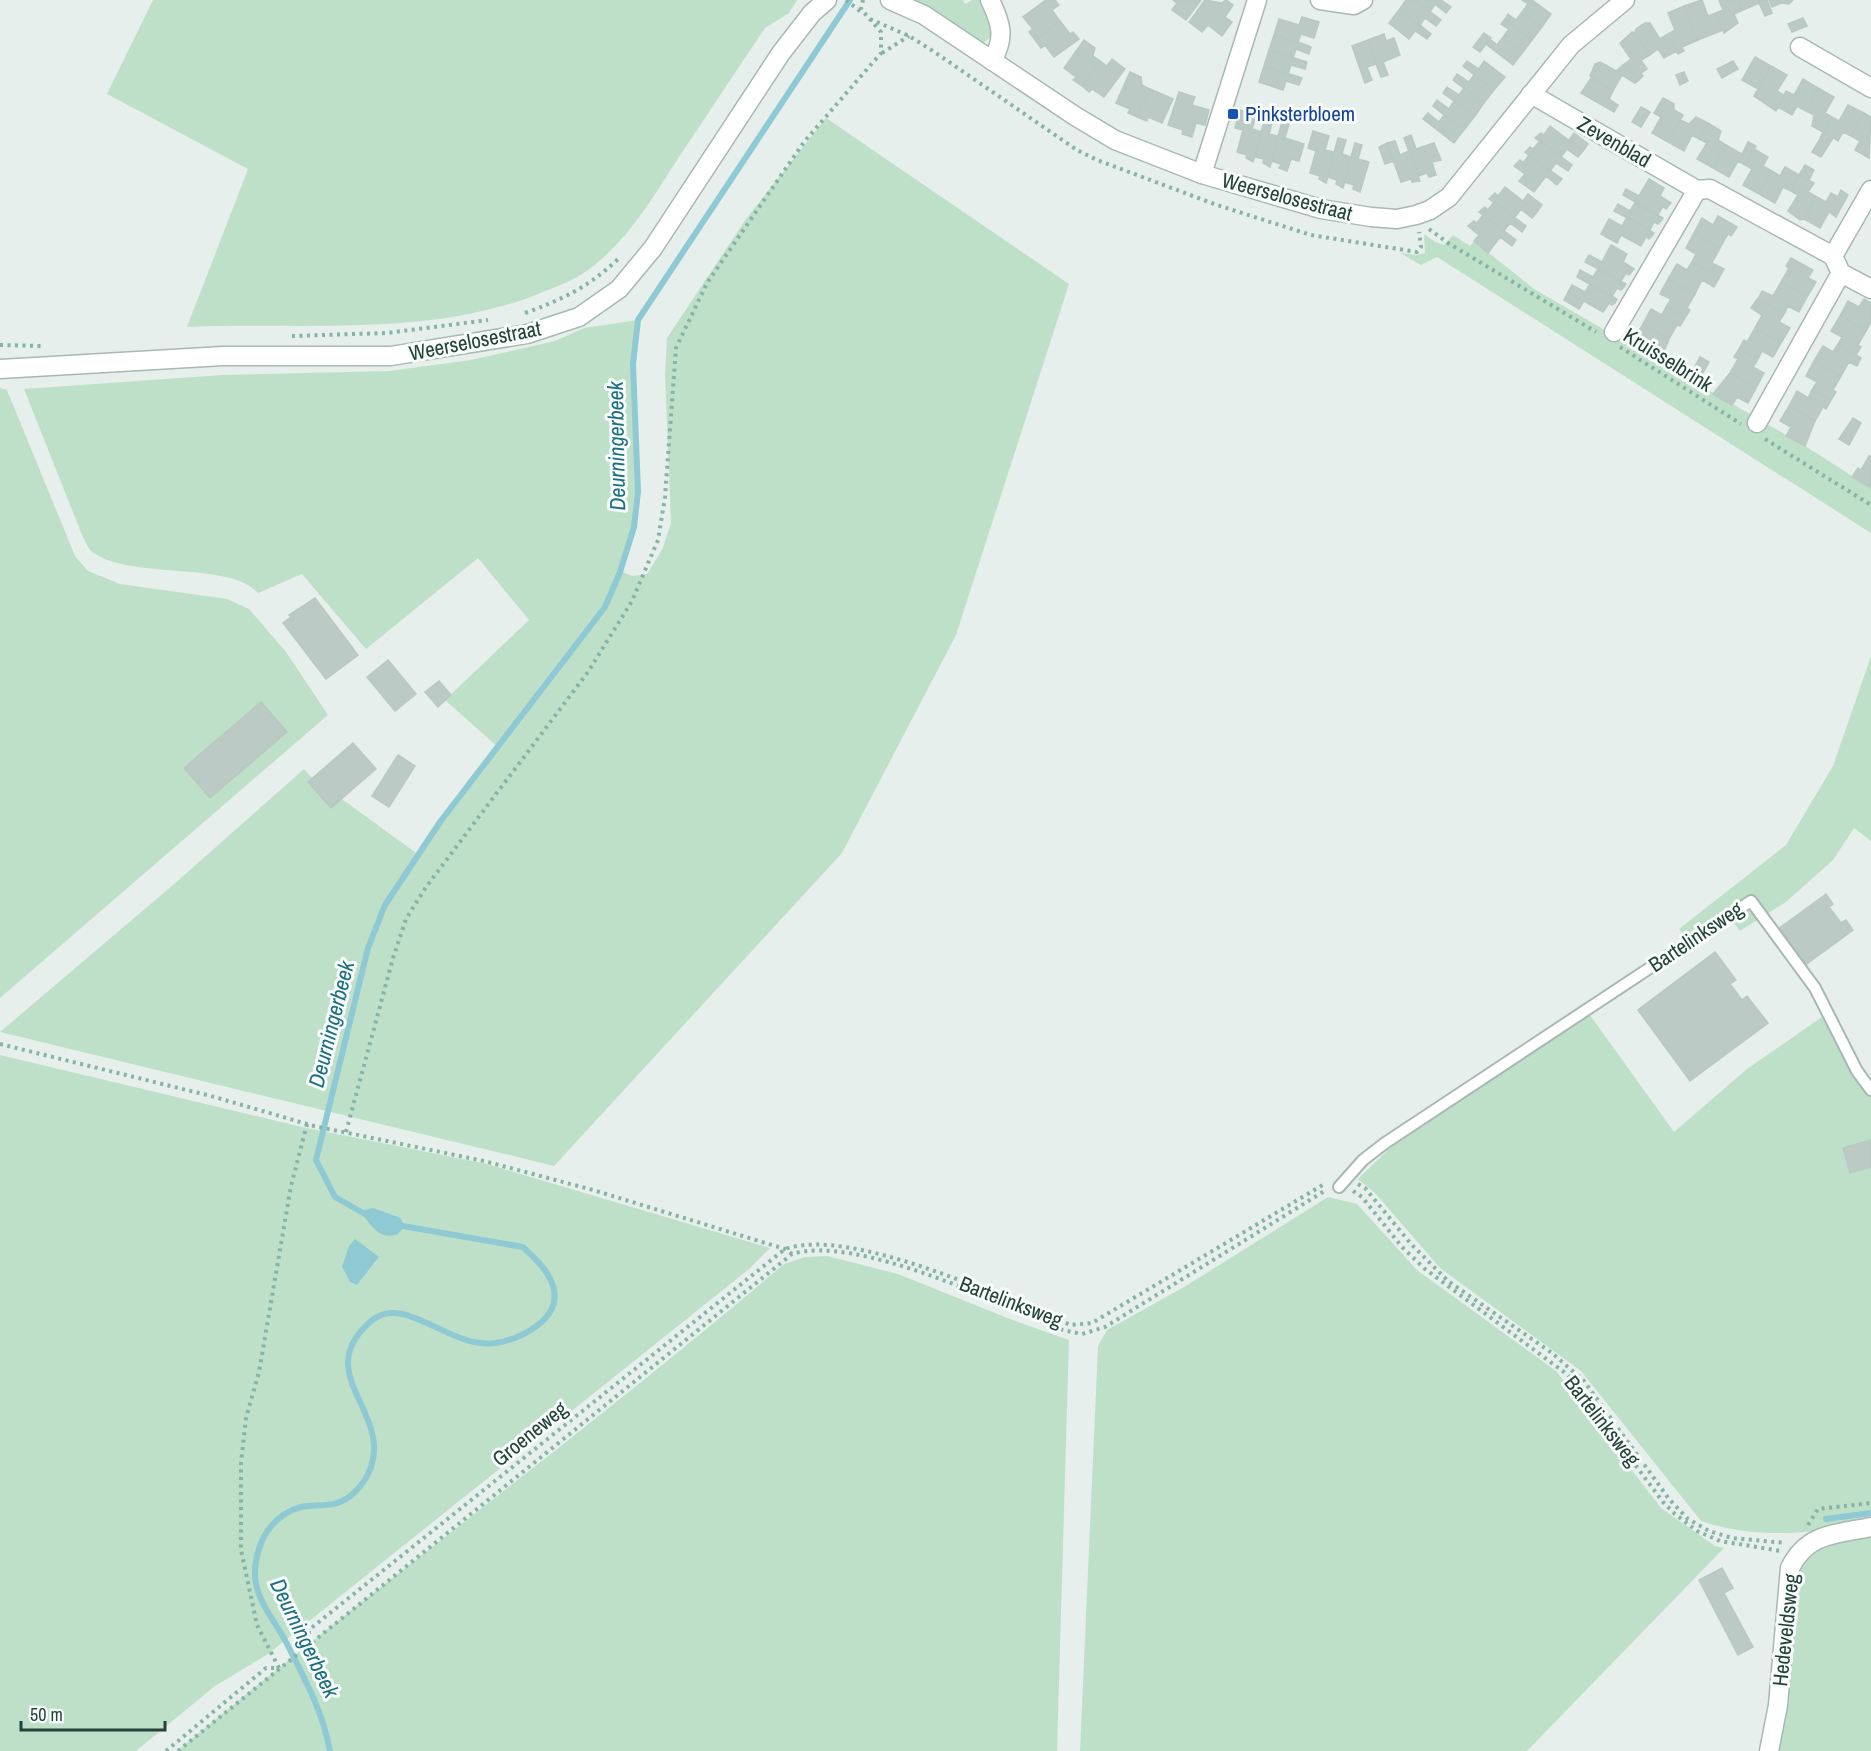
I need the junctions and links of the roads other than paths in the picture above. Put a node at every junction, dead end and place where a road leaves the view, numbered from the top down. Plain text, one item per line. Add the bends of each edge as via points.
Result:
1 (827, 0) edge
2 (890, 0) edge
3 (990, 0) edge
4 (1257, 0) edge
5 (1320, 0) edge
6 (1363, 0) edge
7 (1625, 0) edge
8 (1800, 47) dead end
9 (992, 61) junction
10 (1871, 88) edge
11 (1531, 94) junction
12 (1202, 174) junction
13 (1697, 190) junction
14 (1871, 190) edge
15 (1837, 264) junction
16 (1871, 289) edge
17 (1610, 338) road end
18 (0, 369) edge
19 (1754, 428) road end
20 (1871, 1090) edge
21 (1339, 1187) road end
22 (1871, 1527) edge
23 (1769, 1751) edge

1 - 18 street, Weerselosestraat via 781,53 653,248 619,289 579,317 527,334 391,356 223,356
2 - 9 street, Weerselosestraat via 924,15
3 - 9 street via 1002,33
4 - 12 street
5 - 6 street via 1354,5
7 - 11 street, Weerselosestraat via 1571,45
8 - 10 street
9 - 12 street, Weerselosestraat via 1115,140
11 - 12 street, Weerselosestraat via 1449,197 1416,216 1396,219 1347,214
11 - 13 street, Zevenblad
13 - 15 street, Zevenblad via 1710,189
13 - 17 street
14 - 15 street
15 - 16 street, Zevenblad
15 - 19 street
20 - 21 lane, Bartelinksweg via 1857,1071 1815,988 1751,901 1385,1143
22 - 23 street, Hedeveldsweg via 1818,1538 1793,1550 1778,1704

